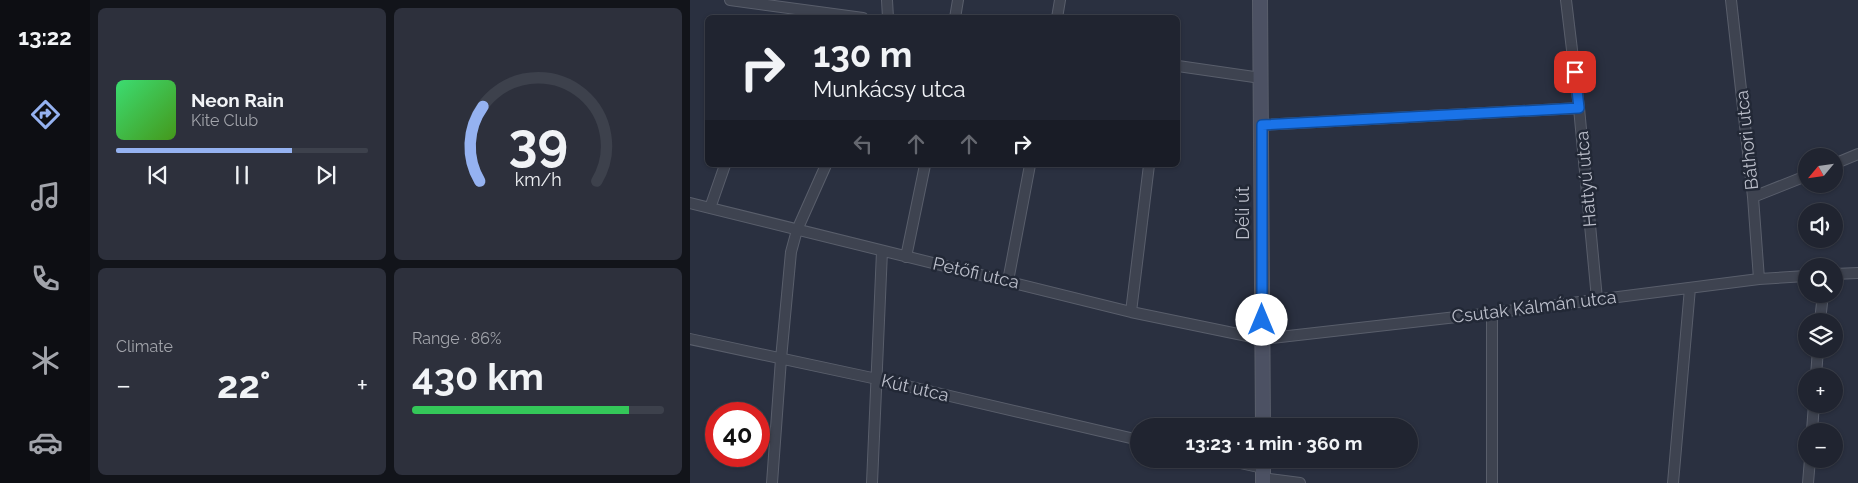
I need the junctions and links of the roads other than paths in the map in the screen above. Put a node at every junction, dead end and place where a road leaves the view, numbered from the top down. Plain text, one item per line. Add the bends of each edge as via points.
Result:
1 (730, 0) edge
2 (887, 0) edge
3 (958, 0) edge
4 (1060, 0) edge
5 (1260, 0) edge
6 (1566, 0) edge
7 (1732, 0) edge
8 (781, 3) edge
9 (777, 15) edge
10 (847, 15) edge
11 (888, 15) edge
12 (956, 15) edge
13 (1058, 15) edge
14 (1180, 66) edge
15 (1260, 78) junction
16 (1579, 108) junction
17 (1262, 125) junction
18 (1858, 154) edge
19 (1843, 160) edge
20 (724, 167) edge
21 (825, 167) edge
22 (925, 167) edge
23 (1030, 167) edge
24 (1149, 167) edge
25 (1798, 179) edge
26 (1753, 197) junction
27 (690, 203) edge
28 (710, 208) junction
29 (798, 230) junction
30 (882, 251) junction
31 (906, 257) junction
32 (1858, 273) edge
33 (1843, 274) edge
34 (1798, 277) edge
35 (1759, 279) junction
36 (1008, 281) junction
37 (1690, 288) junction
38 (1597, 299) junction
39 (1130, 312) junction
40 (1492, 313) junction
41 (690, 339) edge
42 (1262, 340) junction
43 (780, 359) junction
44 (877, 379) junction
45 (1263, 418) edge
46 (1130, 438) edge
47 (1250, 468) edge
48 (1809, 468) edge
49 (1263, 472) edge
50 (772, 483) edge
51 (872, 483) edge
52 (1300, 483) edge
53 (1492, 483) edge
54 (1673, 483) edge
55 (1808, 483) edge

1 - 8 street
2 - 11 street
3 - 12 street
4 - 13 street
5 - 15 street, Déli út
6 - 16 street, Hattyú utca
7 - 26 street, Báthori utca
8 - 9 street
8 - 10 street
14 - 15 street
15 - 17 street, Déli út
16 - 17 street
16 - 38 street, Hattyú utca
17 - 42 street, Déli út
18 - 19 street
20 - 28 street
21 - 29 street
22 - 31 street
23 - 36 street
24 - 39 street
25 - 26 street
26 - 35 street, Báthori utca
27 - 28 street, Petőfi utca
28 - 29 street, Petőfi utca
29 - 30 street, Petőfi utca
29 - 43 street via 792,252
30 - 31 street, Petőfi utca
30 - 44 street
31 - 36 street, Petőfi utca
32 - 33 street
34 - 35 street, Csutak Kálmán utca
35 - 37 street, Csutak Kálmán utca
36 - 39 street, Petőfi utca
37 - 38 street, Csutak Kálmán utca
37 - 54 street
38 - 40 street, Csutak Kálmán utca
39 - 42 street, Petőfi utca
40 - 42 street, Csutak Kálmán utca
40 - 53 street
41 - 43 street, Kút utca
42 - 45 street, Déli út
43 - 44 street, Kút utca
43 - 50 street
44 - 46 street, Kút utca
44 - 51 street
47 - 49 street
48 - 55 street
49 - 52 street

